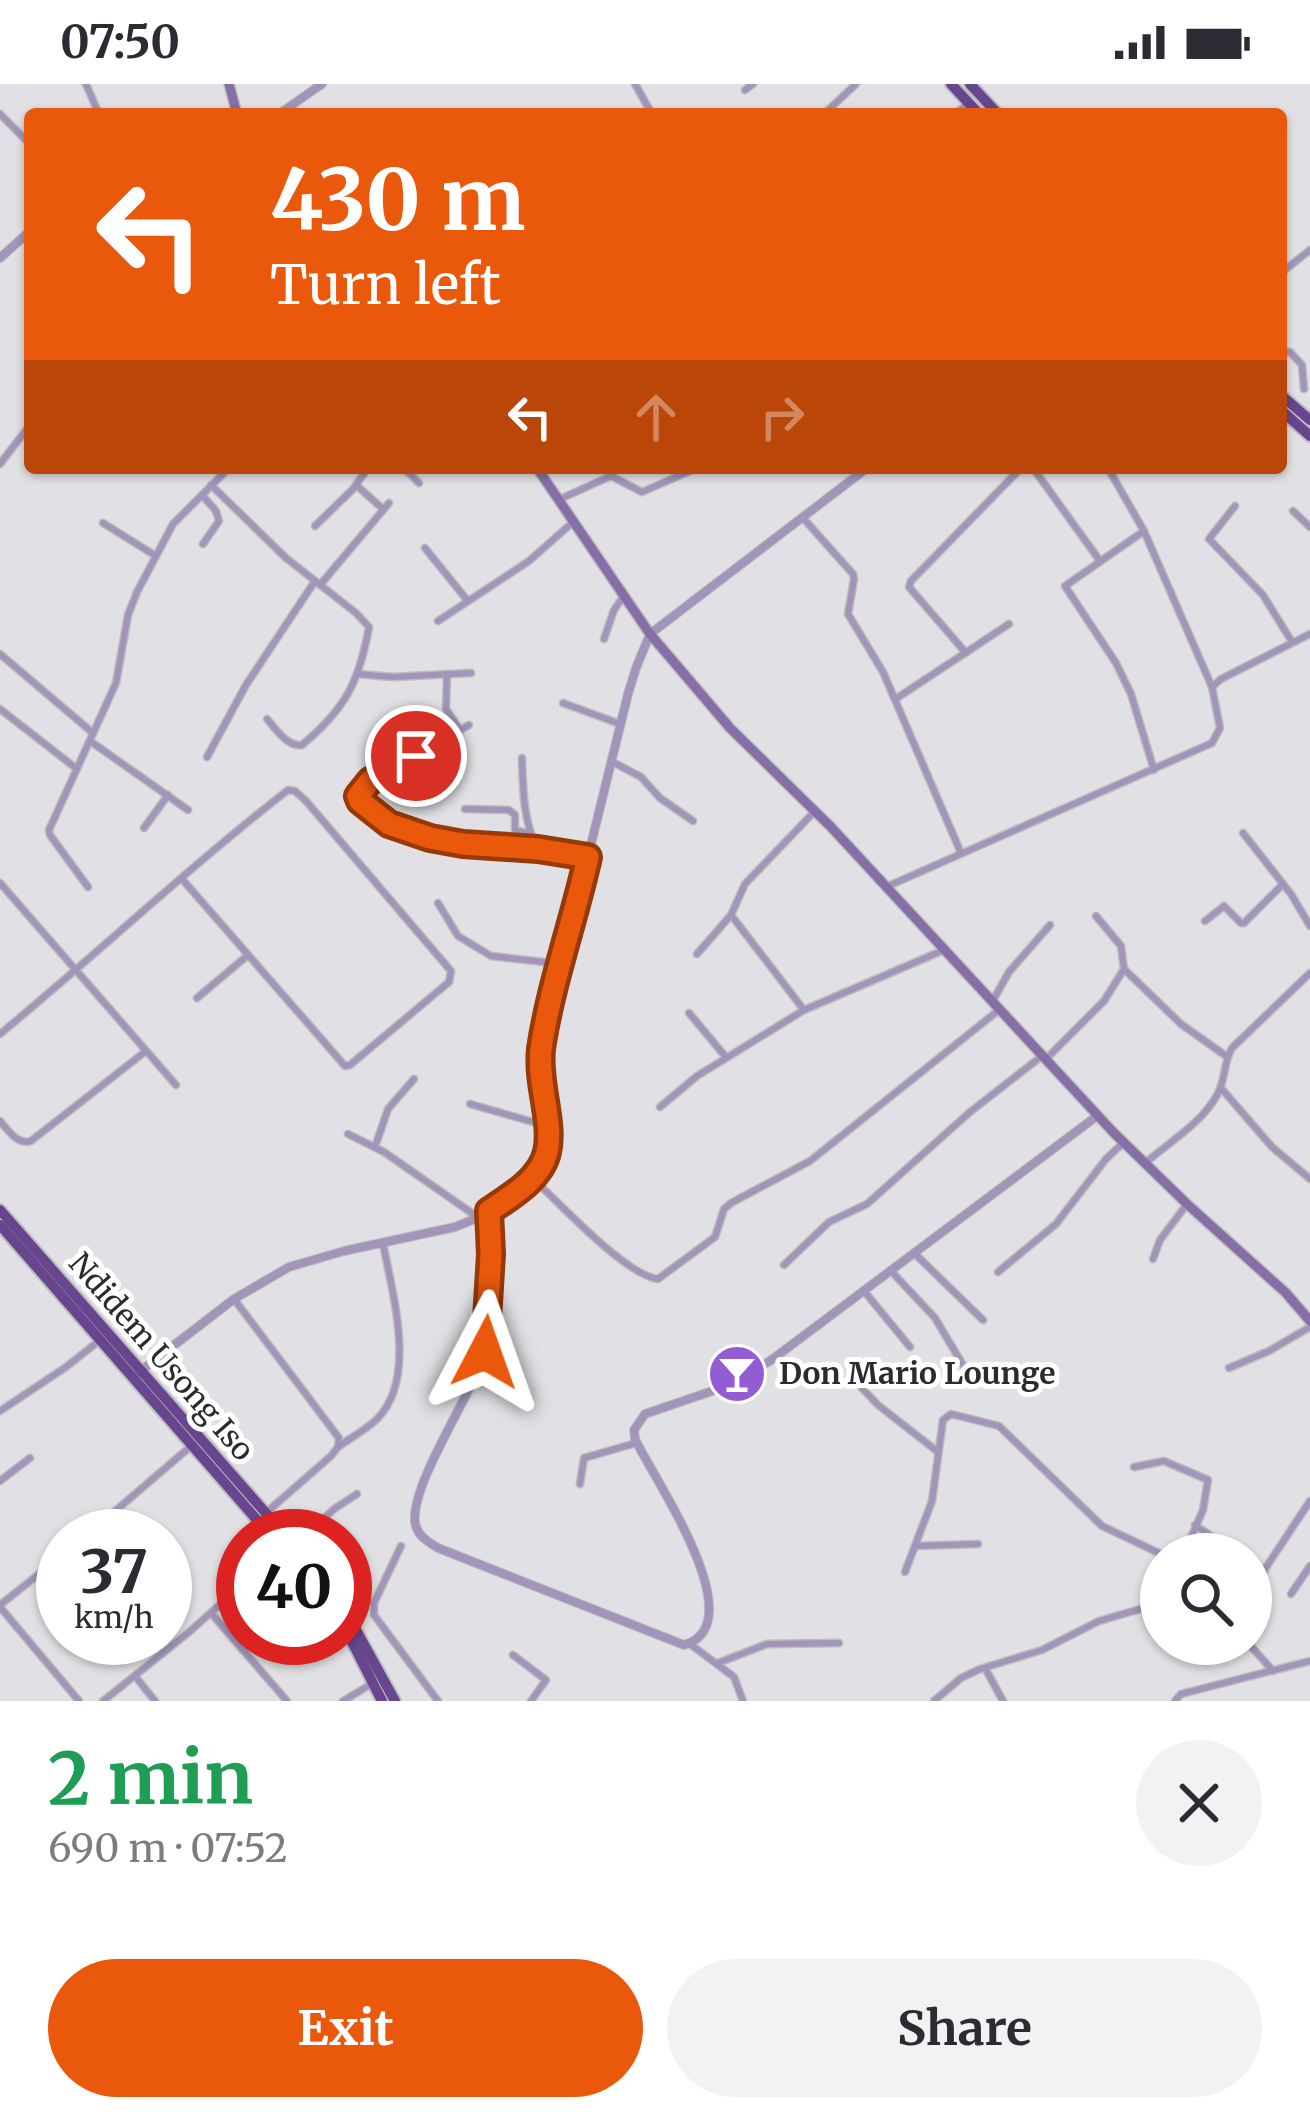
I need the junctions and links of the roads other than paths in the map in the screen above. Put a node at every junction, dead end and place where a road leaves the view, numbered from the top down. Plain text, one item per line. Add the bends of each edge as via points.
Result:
1 (322, 84) edge
2 (754, 84) edge
3 (856, 84) edge
4 (951, 84) edge
5 (970, 84) edge
6 (745, 90) dead end
7 (969, 103) junction
8 (288, 108) edge
9 (830, 108) edge
10 (963, 108) edge
11 (974, 108) edge
12 (992, 108) edge
13 (0, 114) edge
14 (24, 138) edge
15 (24, 236) edge
16 (0, 258) edge
17 (1287, 352) edge
18 (1307, 386) edge
19 (1287, 407) edge
20 (24, 433) edge
21 (1310, 436) edge
22 (0, 464) edge
23 (223, 474) edge
24 (364, 474) edge
25 (410, 474) edge
26 (541, 474) edge
27 (683, 474) edge
28 (859, 474) edge
29 (1015, 474) edge
30 (1037, 474) edge
31 (1111, 474) edge
32 (419, 482) dead end
33 (211, 485) junction
34 (356, 485) junction
35 (202, 495) junction
36 (557, 500) junction
37 (1235, 506) dead end
38 (1293, 511) dead end
39 (802, 517) junction
40 (103, 523) dead end
41 (572, 523) junction
42 (315, 526) dead end
43 (1310, 527) edge
44 (1144, 531) junction
45 (202, 544) dead end
46 (425, 548) dead end
47 (156, 556) junction
48 (1100, 561) junction
49 (317, 583) junction
50 (623, 597) junction
51 (466, 600) junction
52 (438, 621) dead end
53 (1010, 624) dead end
54 (650, 634) junction
55 (1310, 634) edge
56 (604, 639) dead end
57 (1292, 643) junction
58 (966, 653) junction
59 (0, 654) edge
60 (471, 673) dead end
61 (357, 674) junction
62 (447, 674) junction
63 (1212, 687) junction
64 (896, 699) junction
65 (563, 703) dead end
66 (0, 710) edge
67 (267, 718) dead end
68 (620, 724) junction
69 (469, 725) dead end
70 (459, 728) junction
71 (92, 737) junction
72 (207, 757) dead end
73 (522, 758) dead end
74 (611, 761) junction
75 (77, 769) junction
76 (1154, 771) junction
77 (168, 795) junction
78 (465, 808) dead end
79 (188, 810) dead end
80 (815, 811) junction
81 (693, 821) dead end
82 (144, 828) dead end
83 (1244, 833) dead end
84 (530, 834) junction
85 (538, 849) junction
86 (961, 853) junction
87 (588, 857) junction
88 (182, 879) junction
89 (0, 884) edge
90 (1283, 884) junction
91 (88, 887) dead end
92 (886, 887) junction
93 (438, 903) dead end
94 (730, 915) junction
95 (1096, 916) dead end
96 (1205, 921) dead end
97 (1049, 925) dead end
98 (1310, 926) edge
99 (944, 950) junction
100 (697, 954) dead end
101 (248, 955) junction
102 (562, 964) junction
103 (1124, 968) junction
104 (75, 972) junction
105 (1310, 973) edge
106 (197, 998) dead end
107 (995, 1006) junction
108 (804, 1010) junction
109 (689, 1012) dead end
110 (0, 1034) edge
111 (146, 1051) junction
112 (726, 1057) junction
113 (1227, 1057) junction
114 (1044, 1058) junction
115 (414, 1079) dead end
116 (176, 1085) dead end
117 (1222, 1088) junction
118 (470, 1104) dead end
119 (660, 1107) dead end
120 (1097, 1116) junction
121 (0, 1121) edge
122 (547, 1126) junction
123 (348, 1134) dead end
124 (1123, 1143) junction
125 (375, 1147) junction
126 (1144, 1164) junction
127 (1309, 1176) edge
128 (532, 1178) junction
129 (1187, 1204) junction
130 (0, 1210) edge
131 (489, 1211) junction
132 (479, 1218) junction
133 (0, 1225) edge
134 (383, 1243) junction
135 (914, 1252) junction
136 (1154, 1259) dead end
137 (784, 1265) dead end
138 (891, 1270) junction
139 (998, 1272) dead end
140 (864, 1291) junction
141 (234, 1299) junction
142 (983, 1320) dead end
143 (1309, 1320) edge
144 (100, 1340) junction
145 (910, 1347) dead end
146 (963, 1365) dead end
147 (1229, 1368) dead end
148 (136, 1375) junction
149 (860, 1386) dead end
150 (0, 1411) edge
151 (636, 1443) junction
152 (193, 1445) junction
153 (338, 1447) junction
154 (938, 1452) junction
155 (30, 1458) dead end
156 (1134, 1467) dead end
157 (0, 1481) edge
158 (580, 1484) dead end
159 (357, 1494) dead end
160 (1310, 1501) edge
161 (118, 1509) edge
162 (249, 1509) edge
163 (261, 1509) edge
164 (271, 1509) edge
165 (334, 1509) edge
166 (1195, 1526) junction
167 (1192, 1533) edge
168 (1206, 1533) edge
169 (1140, 1543) edge
170 (978, 1544) dead end
171 (401, 1546) dead end
172 (915, 1546) junction
173 (1272, 1560) edge
174 (1310, 1566) edge
175 (905, 1572) dead end
176 (36, 1577) edge
177 (1291, 1594) dead end
178 (0, 1606) edge
179 (216, 1609) edge
180 (1140, 1609) edge
181 (212, 1613) junction
182 (838, 1643) dead end
183 (690, 1644) junction
184 (513, 1655) dead end
185 (372, 1659) edge
186 (1310, 1660) edge
187 (718, 1663) junction
188 (364, 1665) edge
189 (1268, 1665) edge
190 (985, 1668) junction
191 (1273, 1671) junction
192 (135, 1676) junction
193 (373, 1683) junction
194 (80, 1701) edge
195 (103, 1701) edge
196 (155, 1701) edge
197 (287, 1701) edge
198 (343, 1701) edge
199 (382, 1701) edge
200 (395, 1701) edge
201 (438, 1701) edge
202 (532, 1701) edge
203 (743, 1701) edge
204 (934, 1701) edge
205 (1003, 1701) edge
206 (1175, 1701) edge

1 - 8 street
2 - 6 street
3 - 9 street
4 - 7 highway
5 - 12 highway
7 - 10 street
7 - 11 highway
13 - 14 street
15 - 16 street
17 - 18 street
19 - 21 highway
20 - 22 street
23 - 33 street
24 - 34 street
25 - 32 street
26 - 36 main road
27 - 36 street via 642,492 611,476
28 - 39 street
29 - 58 street via 909,587
30 - 48 street
31 - 44 street
33 - 35 street
33 - 49 street
34 - 42 street
34 - 49 street via 386,506
35 - 45 street via 219,521
35 - 47 street
36 - 41 main road
37 - 57 street via 1209,539 1263,595
38 - 43 street
39 - 54 street
39 - 64 street via 853,574 848,614
40 - 47 street
41 - 50 main road
41 - 51 street
44 - 48 street
44 - 63 street
46 - 51 street
47 - 71 street via 128,615 119,674
48 - 76 street via 1065,586 1131,694
49 - 61 street via 369,627
49 - 72 street
50 - 54 main road
50 - 56 street
51 - 52 street
53 - 58 street
54 - 68 street
54 - 80 main road
55 - 57 street
57 - 63 street
58 - 64 street
59 - 71 street
60 - 62 street
61 - 62 street
61 - 67 street via 343,705 302,745
62 - 70 street via 446,709
63 - 76 street via 1218,736
64 - 86 street
65 - 68 street
66 - 75 street
68 - 74 street
69 - 70 street
70 - 85 street via 370,781 360,801 389,824 430,838
71 - 75 street
71 - 77 street
73 - 84 street
74 - 81 street
74 - 87 street
75 - 91 street via 48,832
76 - 86 street
77 - 79 street
77 - 82 street
78 - 84 street via 509,810 515,830
80 - 92 main road
80 - 94 street via 745,884
83 - 90 street
84 - 85 street
85 - 87 street
86 - 92 street
87 - 102 street
88 - 101 street
88 - 101 street via 295,791 452,976 345,1066
88 - 104 street
89 - 104 street
90 - 96 street via 1244,922 1224,906
90 - 98 street
92 - 99 main road
93 - 102 street via 458,936 491,956
94 - 100 street
94 - 108 street
95 - 103 street via 1121,946
97 - 107 street via 1009,973
99 - 107 main road
99 - 108 street
101 - 106 street
102 - 122 street via 541,1051
103 - 113 street
103 - 114 street via 1104,1001
104 - 110 street
104 - 111 street
105 - 113 street
107 - 114 main road
107 - 128 street via 810,1161 731,1203 715,1238 658,1279 613,1253
108 - 112 street
109 - 112 street
111 - 116 street
111 - 121 street via 31,1141 17,1140
112 - 119 street
113 - 117 street
114 - 120 main road
114 - 137 street
115 - 125 street via 388,1109
117 - 126 street
117 - 127 street
118 - 122 street
120 - 124 main road
120 - 135 street
122 - 128 street via 547,1155
123 - 125 street
124 - 126 main road
124 - 139 street via 1056,1224
125 - 132 street
126 - 129 main road
128 - 131 street
129 - 136 street
129 - 143 main road
130 - 148 highway, Ndidem Usong Iso
131 - 132 street
131 - 183 street via 485,1352 417,1503 418,1532 438,1548
132 - 134 street
133 - 144 highway, Ndidem Usong Iso
134 - 141 street via 300,1262
134 - 153 street via 400,1353 393,1397
135 - 138 street
135 - 142 street
138 - 140 street
138 - 146 street via 935,1318
140 - 145 street
140 - 151 street via 746,1376 645,1414
141 - 148 street
141 - 153 street via 335,1431
143 - 147 street via 1269,1351
144 - 148 highway, Ndidem Usong Iso
144 - 150 street
148 - 152 highway, Ndidem Usong Iso
148 - 163 highway, Ndidem Usong Iso
149 - 154 street
151 - 158 street via 584,1458
151 - 183 street via 690,1538 707,1592 709,1619
152 - 161 street
152 - 162 highway, Ndidem Usong Iso
153 - 164 street
154 - 169 street via 946,1416 999,1426 1102,1526
154 - 172 street
155 - 157 street
156 - 166 street via 1164,1461 1206,1479
159 - 165 street
160 - 173 street
166 - 167 street
166 - 168 street
170 - 172 street
171 - 201 street via 374,1615
172 - 175 street
174 - 177 street
176 - 178 street
178 - 194 street
179 - 181 street
180 - 190 street
181 - 192 street
181 - 197 street
182 - 187 street via 767,1644
183 - 187 street
184 - 202 street via 546,1680
185 - 200 highway
186 - 191 street
187 - 203 street
188 - 193 highway
189 - 191 street
190 - 204 street
190 - 205 street
191 - 206 street
192 - 195 street
192 - 196 street
193 - 198 street
193 - 199 highway

